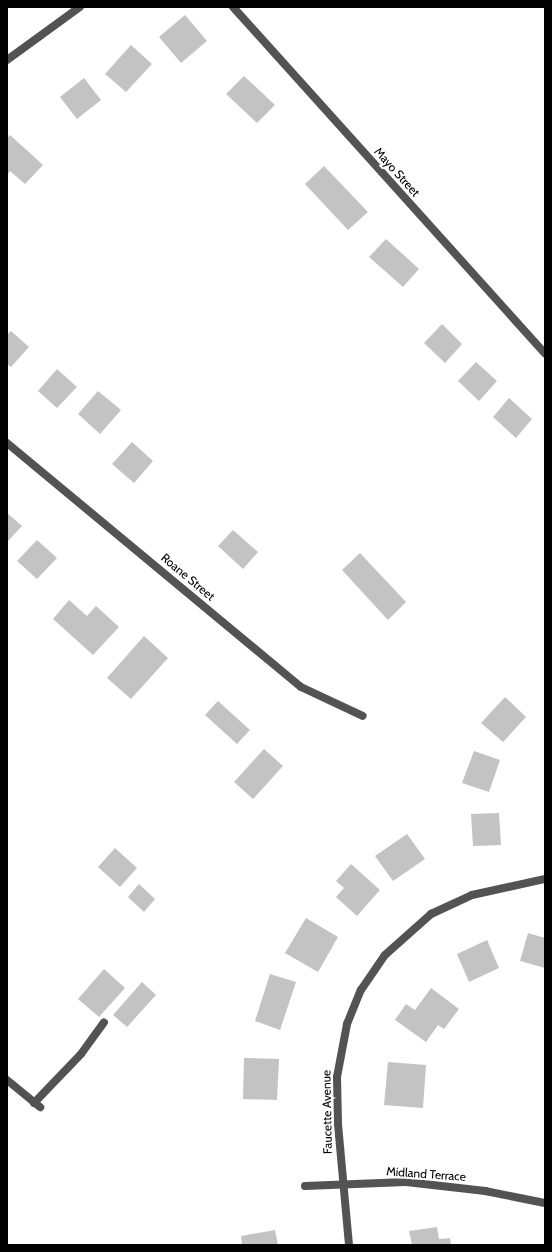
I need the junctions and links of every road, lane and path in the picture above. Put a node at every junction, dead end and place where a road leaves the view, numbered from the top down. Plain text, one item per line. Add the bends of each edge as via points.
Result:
1 (80, 7) edge
2 (233, 7) edge
3 (7, 60) edge
4 (545, 353) edge
5 (7, 443) edge
6 (363, 716) dead end
7 (545, 879) edge
8 (104, 1022) dead end
9 (7, 1080) edge
10 (342, 1183) junction
11 (305, 1186) dead end
12 (545, 1203) edge
13 (349, 1245) edge

1 - 3 street
2 - 4 street, Mayo Street
5 - 6 street, Roane Street via 301,686
7 - 10 street, Faucette Avenue via 472,894 451,903 431,914 400,939 371,973 352,1007 339,1059 338,1124
8 - 9 street via 81,1054 37,1105
10 - 11 street, Midland Terrace
10 - 12 street, Midland Terrace via 406,1182 449,1186
10 - 13 street, Faucette Avenue

